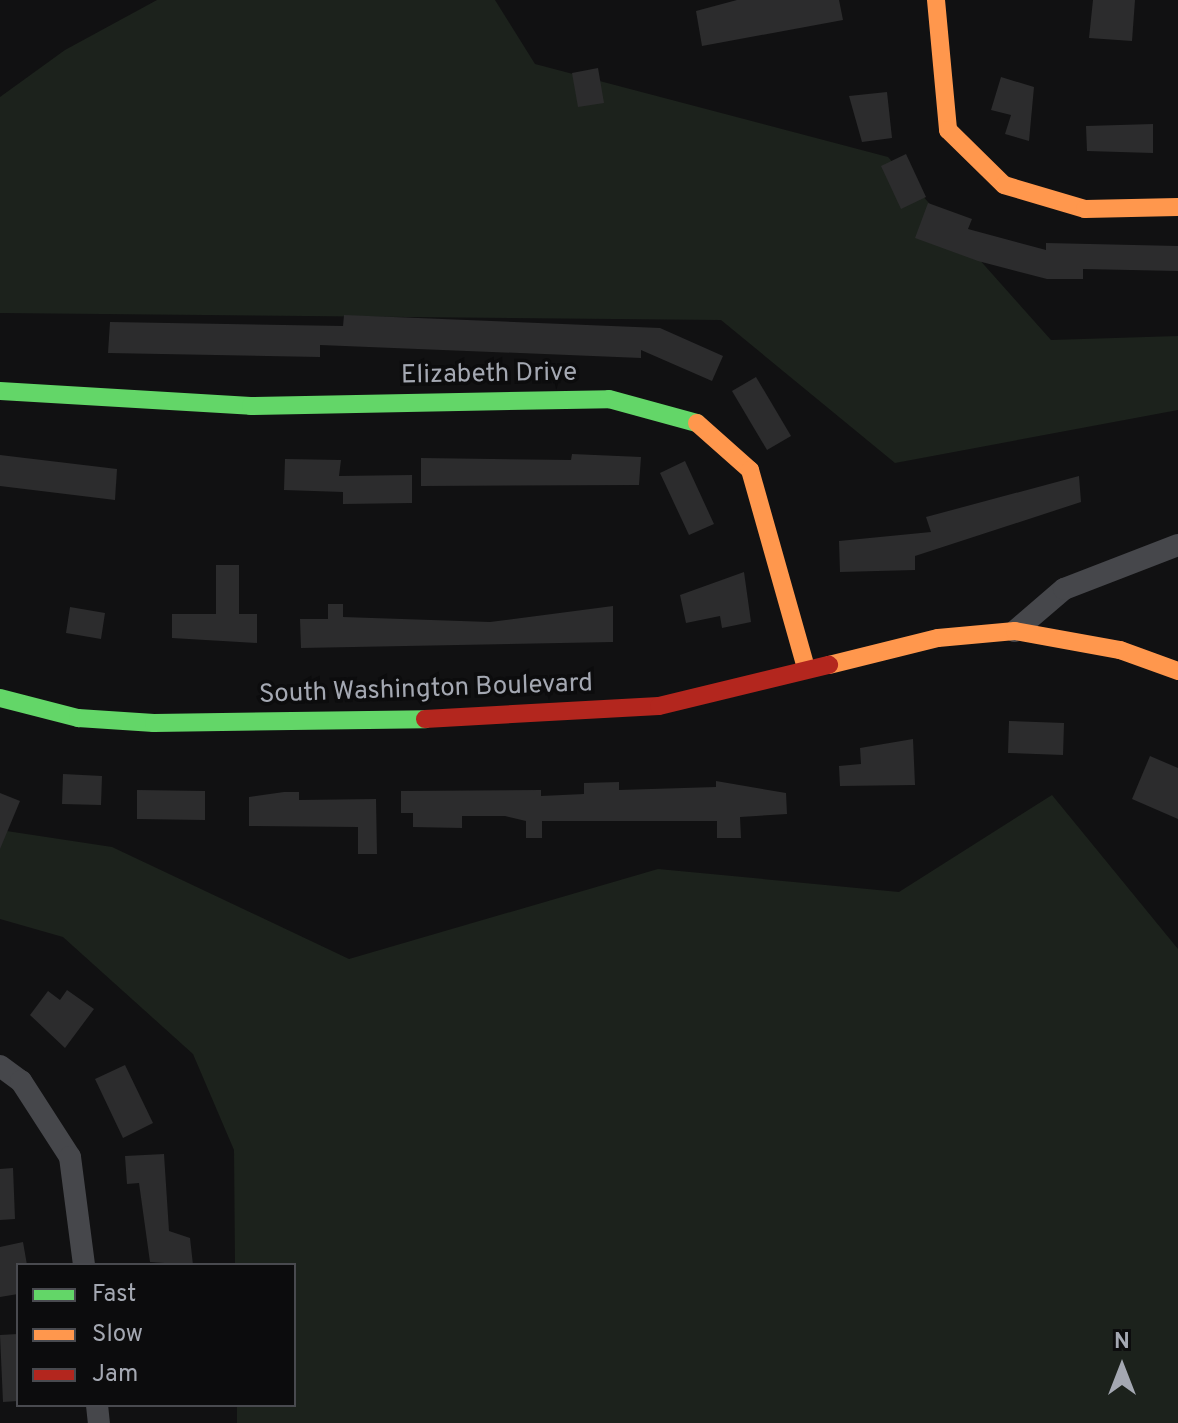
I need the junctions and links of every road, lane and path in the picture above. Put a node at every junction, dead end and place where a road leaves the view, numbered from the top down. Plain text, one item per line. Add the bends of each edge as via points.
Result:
1 (936, 0) edge
2 (1178, 207) edge
3 (0, 391) edge
4 (1178, 545) edge
5 (1015, 631) junction
6 (806, 668) junction
7 (1178, 671) edge
8 (0, 698) edge
9 (0, 1066) edge
10 (84, 1263) edge

1 - 2 street via 948,130 1004,185 1085,209
3 - 6 street, Elizabeth Drive via 251,406 609,399 689,416 750,470
4 - 5 street via 1064,589
5 - 6 street, South Washington Boulevard via 938,638
5 - 7 street, South Washington Boulevard via 1120,650
6 - 8 street, South Washington Boulevard via 659,706 522,718 154,723 78,718
9 - 10 street via 21,1081 70,1157

